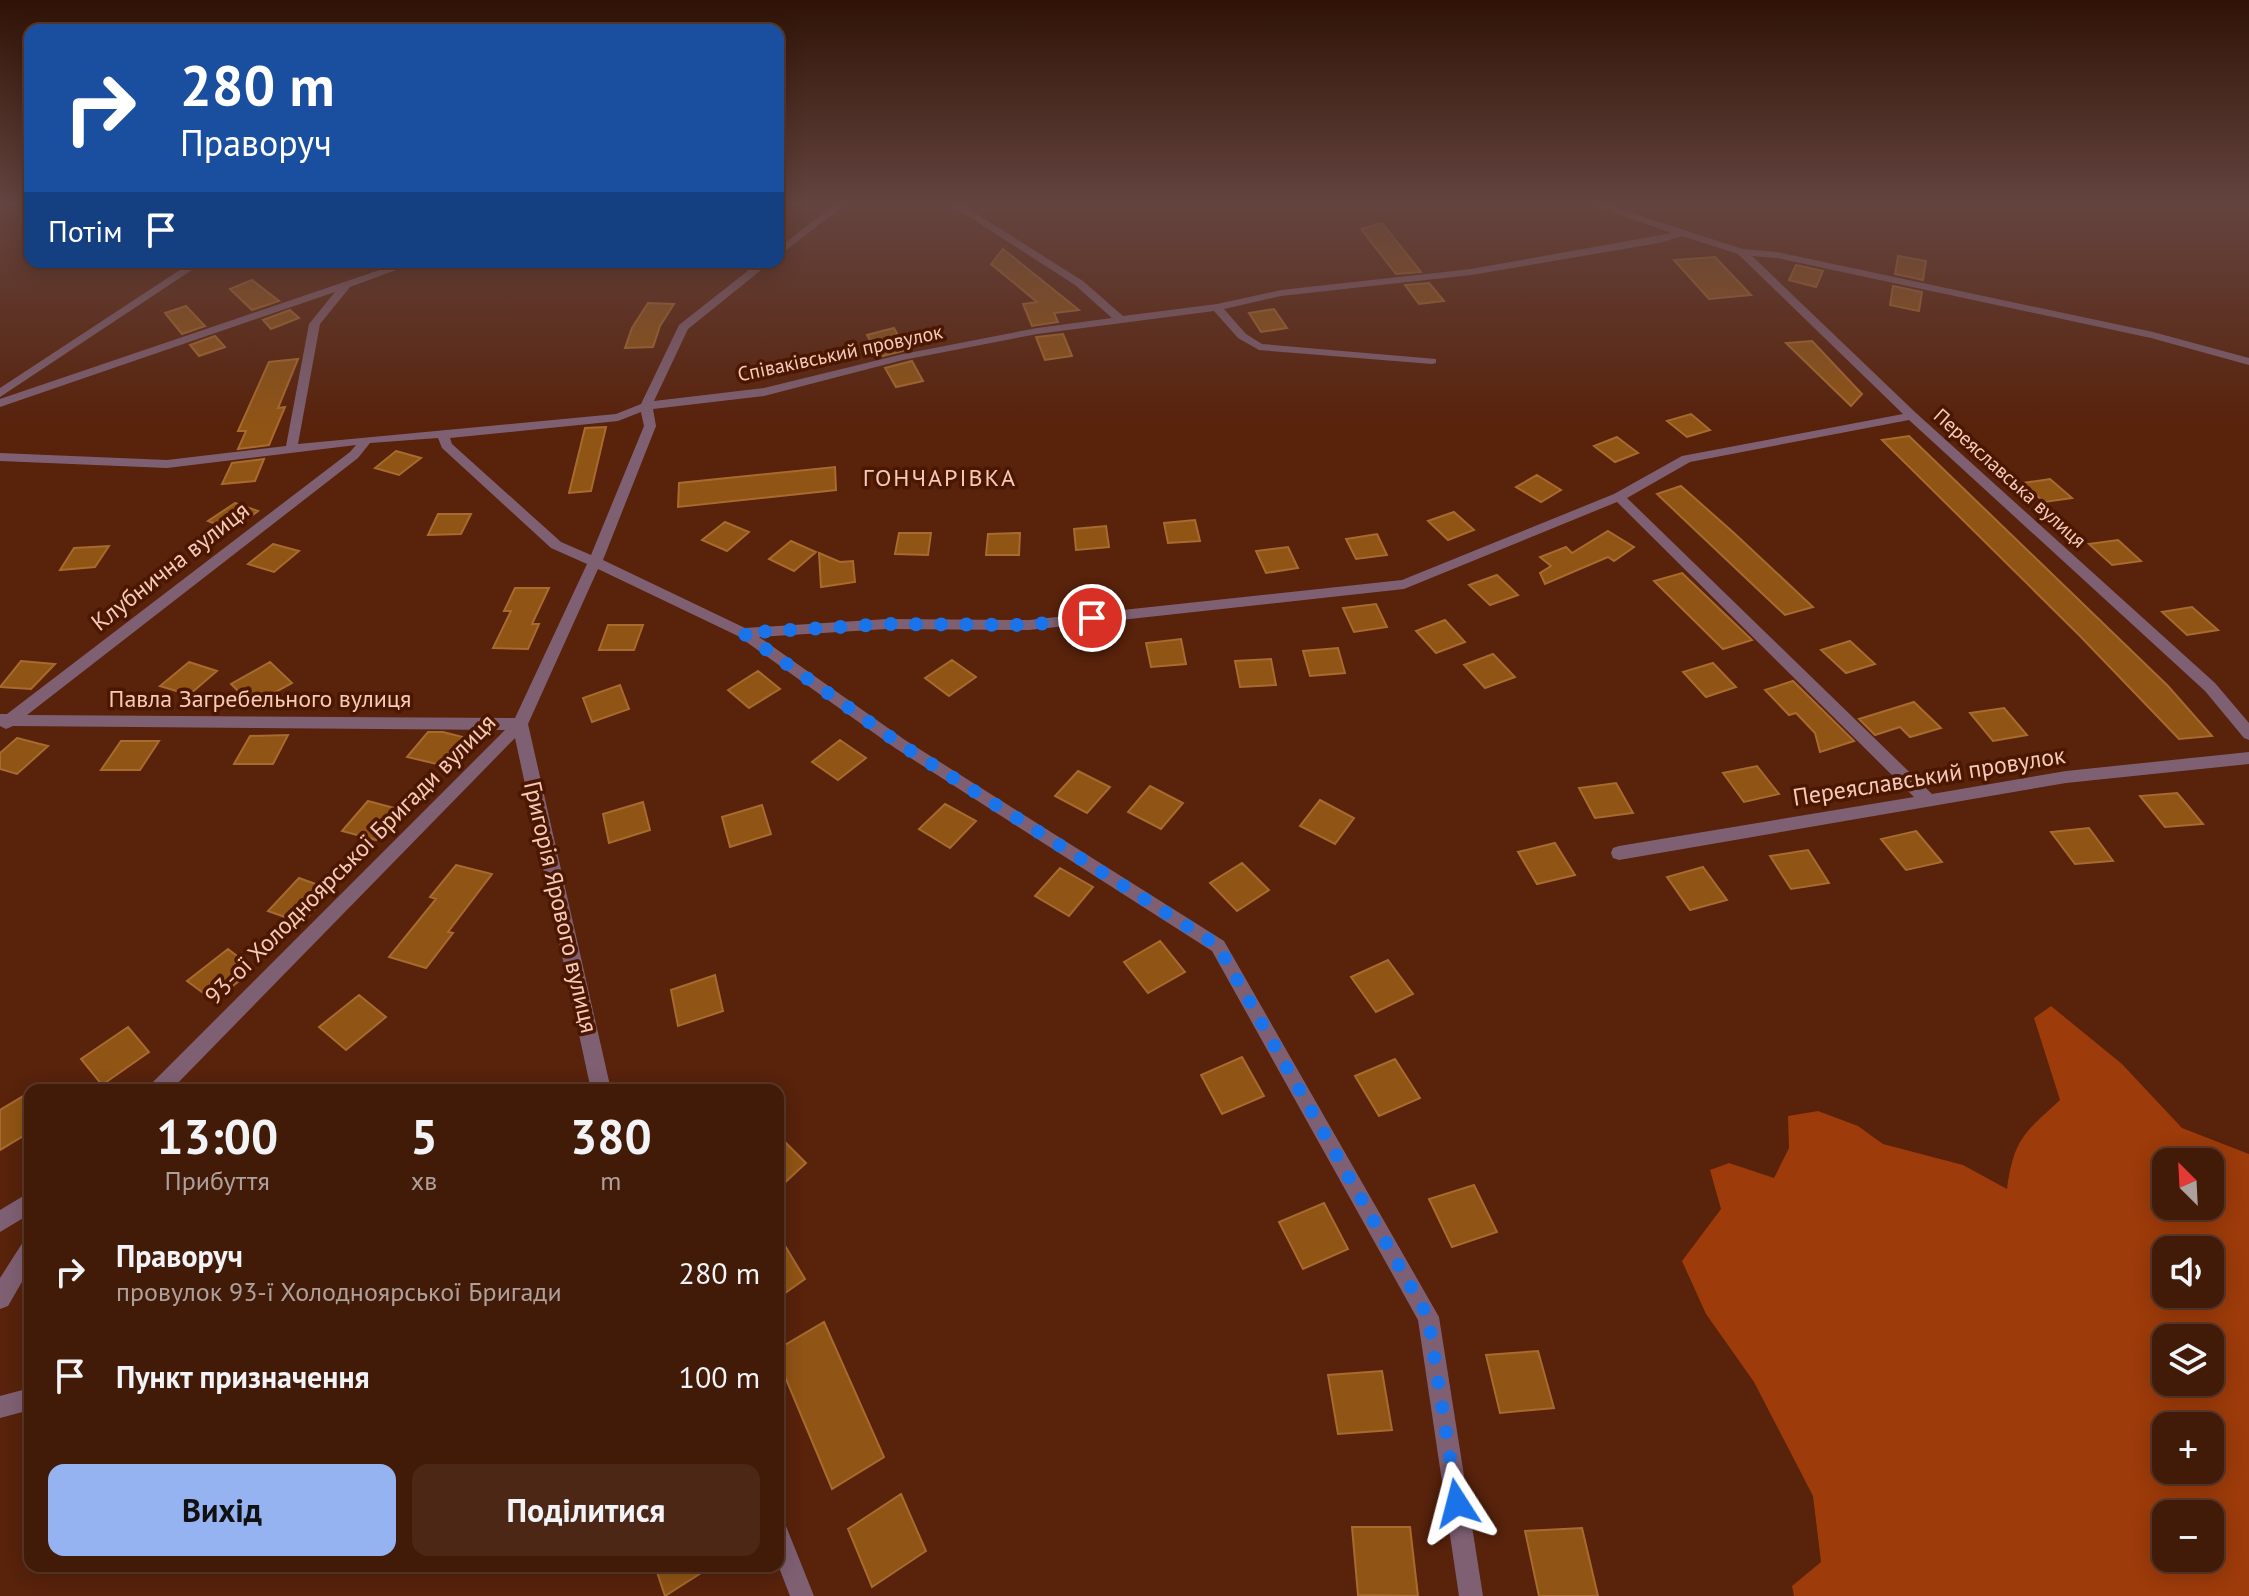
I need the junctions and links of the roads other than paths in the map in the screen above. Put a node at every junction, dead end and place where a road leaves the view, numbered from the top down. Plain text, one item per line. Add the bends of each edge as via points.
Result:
1 (175, 277) edge
2 (367, 277) edge
3 (746, 277) edge
4 (1070, 277) edge
5 (1421, 277) edge
6 (1768, 277) edge
7 (1883, 277) edge
8 (348, 284) junction
9 (1217, 307) junction
10 (1122, 321) junction
11 (1432, 361) dead end
12 (2249, 362) edge
13 (0, 393) edge
14 (0, 403) edge
15 (646, 406) junction
16 (1912, 416) junction
17 (443, 435) junction
18 (366, 440) junction
19 (291, 450) junction
20 (0, 457) edge
21 (1619, 497) junction
22 (595, 562) junction
23 (743, 633) junction
24 (3, 723) edge
25 (520, 724) junction
26 (2249, 734) edge
27 (2249, 758) edge
28 (1927, 799) junction
29 (1619, 853) dead end
30 (164, 1084) edge
31 (600, 1084) edge
32 (24, 1206) edge
33 (0, 1222) edge
34 (24, 1259) edge
35 (0, 1298) edge
36 (24, 1401) edge
37 (0, 1407) edge
38 (784, 1550) edge
39 (802, 1596) edge
40 (1471, 1596) edge

1 - 13 street
2 - 8 street
3 - 15 street, 93-ої Холодноярської Бригади вулиця via 683,327
4 - 10 street
5 - 9 street, Співаківський провулок via 1281,293
6 - 16 street, Переяславська вулиця
7 - 12 street via 2153,335
8 - 14 street
8 - 19 street via 315,324
9 - 10 street, Співаківський провулок
9 - 11 street via 1259,347
10 - 15 street, Співаківський провулок via 993,339 764,392
15 - 17 street, Співаківський провулок via 618,417
15 - 22 street, 93-ої Холодноярської Бригади вулиця via 650,426
16 - 21 street via 1686,459
16 - 26 street, Переяславська вулиця via 2210,687
17 - 18 street, Співаківський провулок
17 - 22 street via 446,445 556,545
18 - 19 street, Співаківський провулок
18 - 24 street, Клубнична вулиця via 354,455
19 - 20 street, Співаківський провулок via 167,464
21 - 23 street via 1404,584 1029,625 887,624
21 - 28 street
22 - 23 street
22 - 25 street, 93-ої Холодноярської Бригади вулиця
23 - 40 street via 900,744 1218,946 1428,1317
24 - 25 street, Павла Загребельного вулиця
25 - 30 street, 93-ої Холодноярської Бригади вулиця
25 - 31 street, Григорія Ярового вулиця
27 - 28 street, Переяславський провулок via 2066,777
28 - 29 street, Переяславський провулок
32 - 33 street
34 - 35 street
36 - 37 street
38 - 39 street

